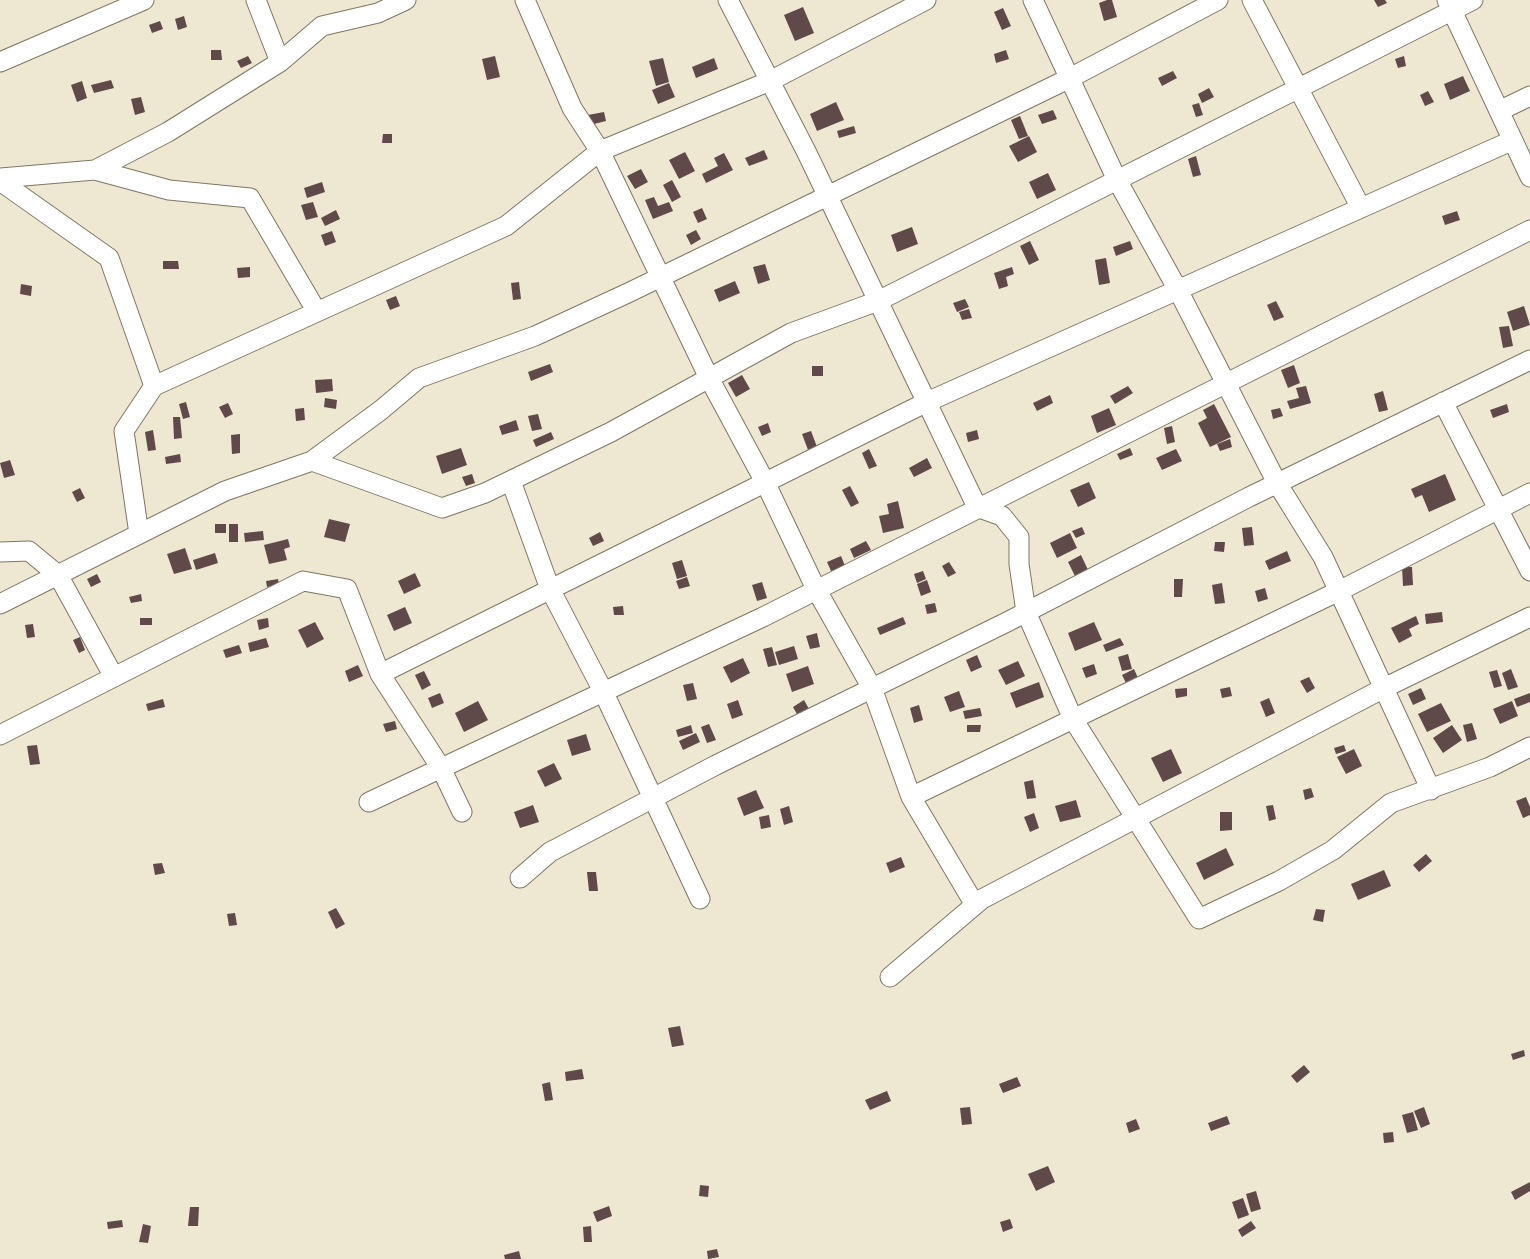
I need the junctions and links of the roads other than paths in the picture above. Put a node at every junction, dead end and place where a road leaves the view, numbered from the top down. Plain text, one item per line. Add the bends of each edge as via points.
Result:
1 (144, 0) edge
2 (256, 0) edge
3 (406, 0) edge
4 (525, 0) edge
5 (728, 0) edge
6 (926, 0) edge
7 (1033, 0) edge
8 (1218, 0) edge
9 (1252, 0) edge
10 (1473, 0) edge
11 (1449, 5) edge
12 (108, 7) edge
13 (0, 62) edge
14 (280, 62) junction
15 (1070, 78) junction
16 (770, 81) junction
17 (1298, 88) junction
18 (1530, 96) edge
19 (1499, 111) junction
20 (1511, 141) junction
21 (600, 151) junction
22 (95, 170) junction
23 (1530, 177) edge
24 (0, 180) edge
25 (1117, 180) junction
26 (827, 194) junction
27 (1361, 208) junction
28 (1530, 230) edge
29 (662, 277) junction
30 (1178, 290) junction
31 (878, 301) junction
32 (317, 312) junction
33 (1530, 360) edge
34 (709, 378) junction
35 (1224, 383) junction
36 (154, 386) junction
37 (927, 402) junction
38 (1443, 402) junction
39 (312, 461) junction
40 (510, 480) junction
41 (765, 482) junction
42 (1277, 483) junction
43 (1530, 493) edge
44 (977, 507) junction
45 (1498, 509) junction
46 (140, 534) junction
47 (0, 552) edge
48 (1530, 571) edge
49 (58, 575) junction
50 (550, 589) junction
51 (816, 589) junction
52 (1339, 591) junction
53 (0, 604) edge
54 (1026, 612) junction
55 (1530, 618) edge
56 (380, 674) junction
57 (114, 677) junction
58 (872, 688) junction
59 (1384, 688) junction
60 (603, 692) junction
61 (1073, 720) junction
62 (0, 735) edge
63 (1530, 747) edge
64 (441, 768) junction
65 (1431, 790) junction
66 (912, 797) junction
67 (652, 798) junction
68 (368, 802) dead end
69 (462, 812) dead end
70 (1135, 819) junction
71 (520, 878) dead end
72 (700, 899) dead end
73 (975, 905) junction
74 (890, 976) dead end

1 - 12 street
2 - 14 street
3 - 14 street via 378,13 322,26
4 - 21 street via 572,108
5 - 16 street
6 - 16 street
7 - 15 street
8 - 15 street
9 - 17 street
10 - 11 street
11 - 17 street
11 - 19 street
12 - 13 street
14 - 22 street via 168,132
15 - 25 street
15 - 26 street
16 - 21 street
16 - 26 street
17 - 25 street
17 - 27 street
18 - 19 street
19 - 20 street
20 - 23 street
20 - 27 street
21 - 29 street
21 - 32 street via 506,226
22 - 24 street
22 - 32 street via 169,190 250,198
24 - 36 street via 109,258
25 - 30 street
25 - 31 street
26 - 29 street
26 - 31 street
27 - 30 street
28 - 35 street
29 - 34 street
29 - 39 street via 535,336 419,378
30 - 35 street
30 - 37 street
31 - 34 street via 791,333
31 - 37 street
32 - 36 street
33 - 38 street
34 - 40 street via 611,432
34 - 41 street
35 - 42 street
35 - 44 street
36 - 46 street via 124,431
37 - 41 street
37 - 44 street
38 - 42 street
38 - 45 street
39 - 40 street via 442,508 485,493
39 - 46 street via 225,491
40 - 50 street
41 - 50 street
41 - 51 street
42 - 52 street via 1323,558
42 - 54 street
43 - 45 street
44 - 51 street
44 - 54 street via 1002,516 1019,537 1019,564
45 - 48 street
45 - 52 street
46 - 49 street
47 - 49 street via 29,550
49 - 53 street
49 - 57 street
50 - 56 street
50 - 60 street
51 - 58 street
51 - 60 street
52 - 59 street
52 - 61 street
54 - 58 street
54 - 61 street
55 - 59 street
56 - 57 street via 347,589 303,581
56 - 64 street
57 - 62 street
58 - 66 street
58 - 67 street
59 - 65 street
59 - 70 street
60 - 64 street
60 - 67 street
61 - 66 street
61 - 70 street
63 - 65 street
64 - 68 street
64 - 69 street
65 - 70 street via 1392,803 1333,850 1279,882 1199,919
66 - 73 street
67 - 71 street via 550,852
67 - 72 street
70 - 73 street
73 - 74 street

